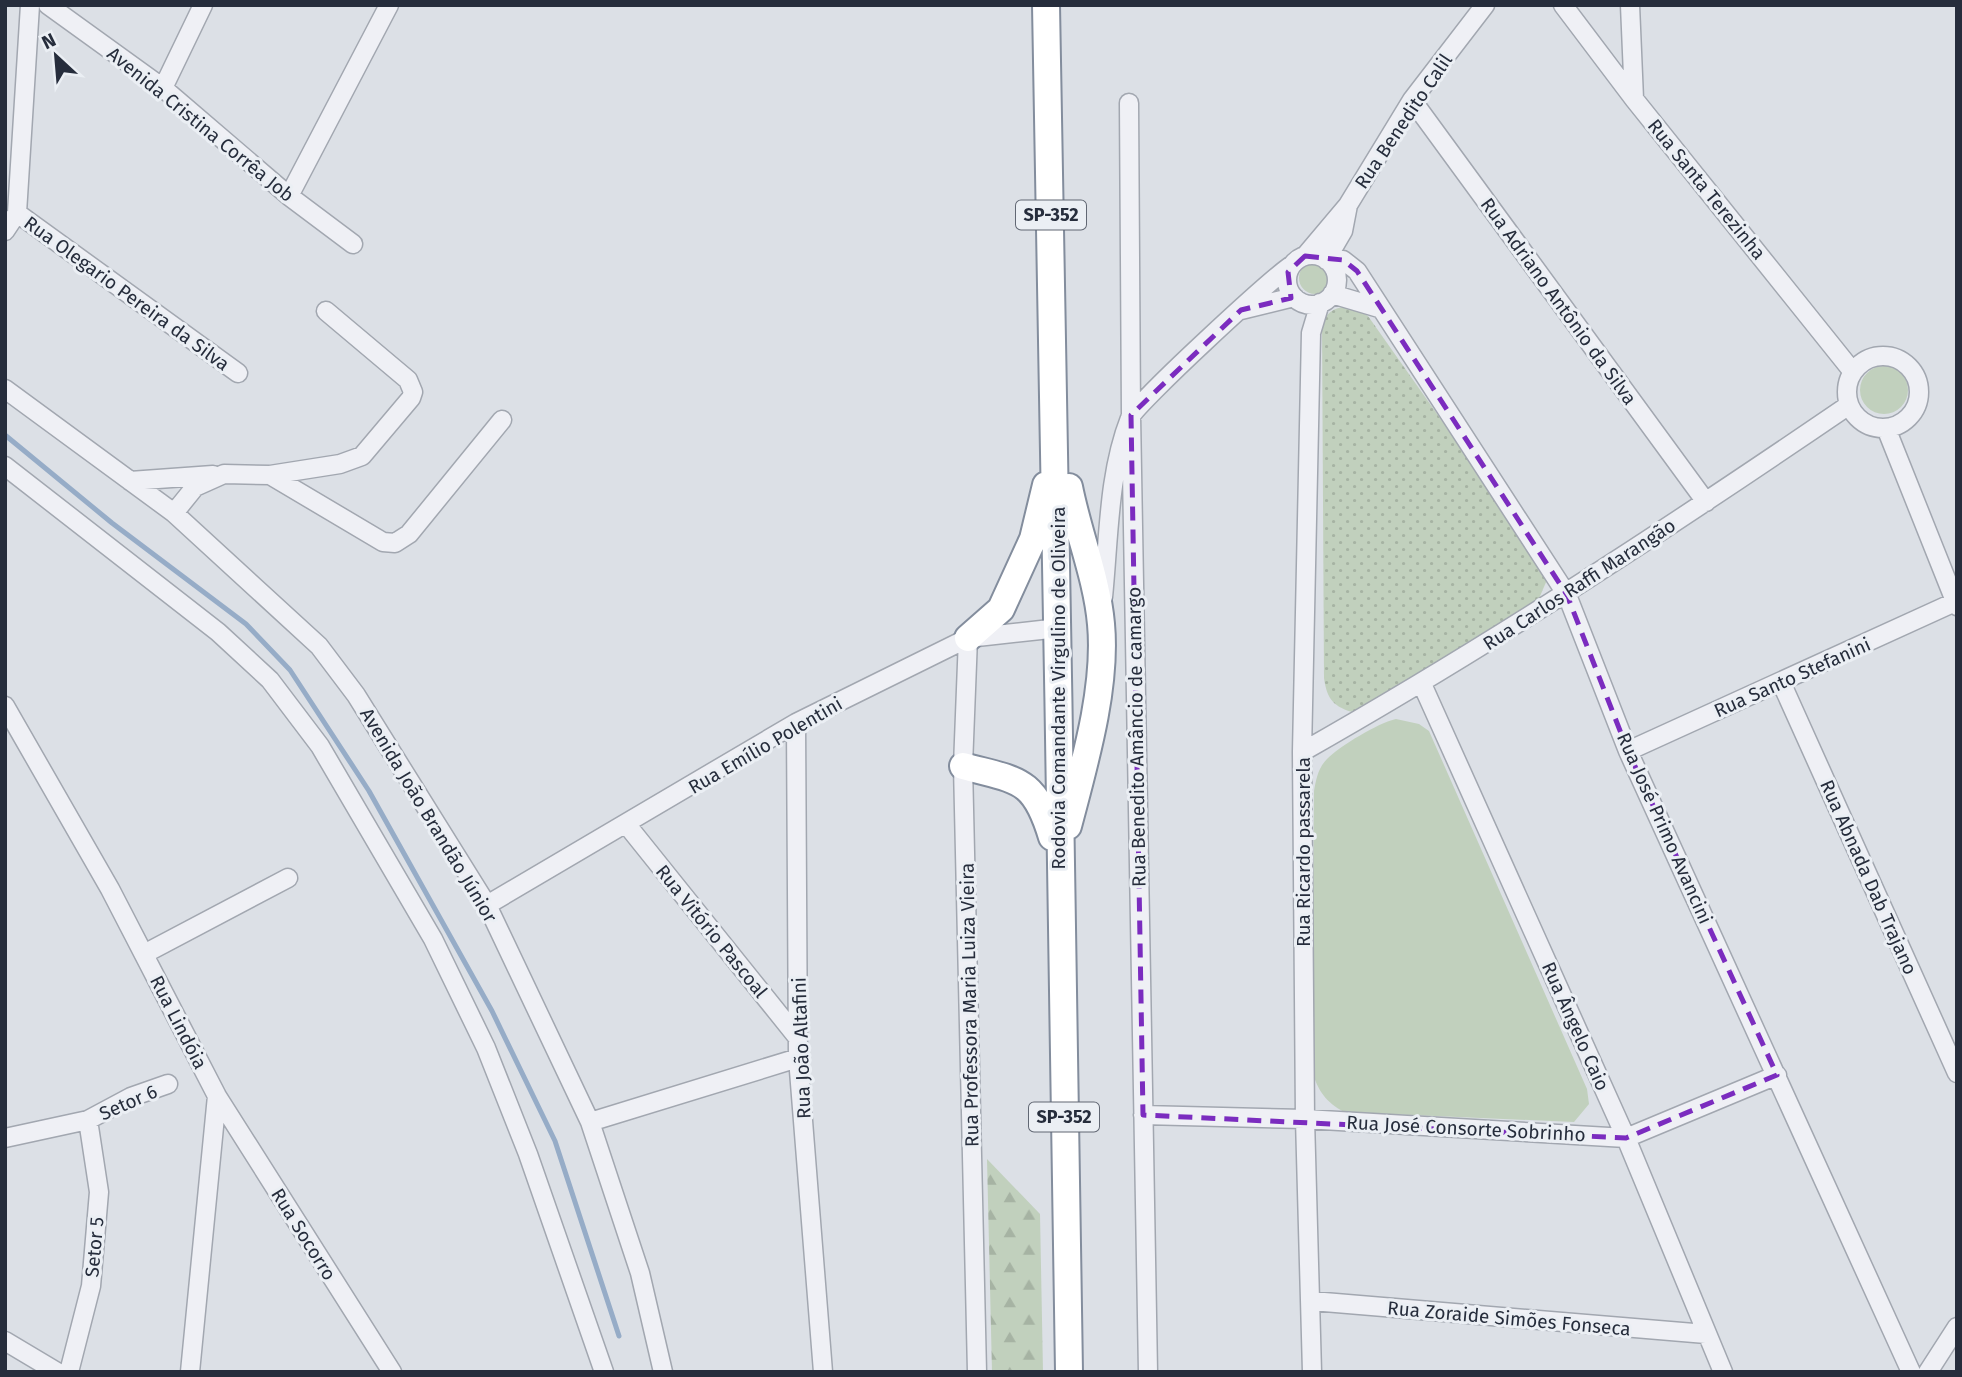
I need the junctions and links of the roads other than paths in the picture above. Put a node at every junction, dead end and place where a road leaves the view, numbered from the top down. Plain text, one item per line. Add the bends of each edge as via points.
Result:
1 (30, 5) edge
2 (48, 5) edge
3 (203, 5) edge
4 (389, 5) edge
5 (1046, 5) edge
6 (1485, 5) edge
7 (1563, 5) edge
8 (1630, 5) edge
9 (163, 88) junction
10 (1634, 99) junction
11 (1412, 100) junction
12 (1129, 103) dead end
13 (289, 196) junction
14 (1348, 205) junction
15 (17, 213) junction
16 (5, 231) edge
17 (354, 244) dead end
18 (1298, 260) junction
19 (1327, 260) junction
20 (1296, 299) junction
21 (1326, 299) junction
22 (1379, 307) junction
23 (1241, 310) junction
24 (326, 311) dead end
25 (1311, 332) junction
26 (1853, 372) junction
27 (238, 373) dead end
28 (5, 389) edge
29 (1849, 405) junction
30 (1131, 415) junction
31 (502, 420) dead end
32 (1056, 425) junction
33 (1885, 428) junction
34 (5, 466) edge
35 (224, 474) junction
36 (270, 475) junction
37 (130, 481) junction
38 (1706, 502) junction
39 (174, 513) junction
40 (1567, 595) junction
41 (1956, 604) edge
42 (1101, 625) junction
43 (1059, 628) junction
44 (968, 638) junction
45 (1781, 682) junction
46 (1422, 684) junction
47 (5, 706) edge
48 (796, 723) junction
49 (1628, 751) junction
50 (1302, 752) junction
51 (963, 766) junction
52 (626, 825) junction
53 (1059, 862) junction
54 (288, 878) dead end
55 (487, 905) junction
56 (144, 954) junction
57 (798, 1038) junction
58 (799, 1058) junction
59 (1957, 1073) edge
60 (1777, 1075) junction
61 (168, 1084) dead end
62 (217, 1096) junction
63 (1143, 1115) junction
64 (1305, 1119) junction
65 (88, 1120) junction
66 (590, 1122) junction
67 (5, 1138) edge
68 (1626, 1138) junction
69 (1312, 1301) junction
70 (1957, 1327) edge
71 (1706, 1334) junction
72 (5, 1341) edge
73 (57, 1372) edge
74 (69, 1372) edge
75 (190, 1372) edge
76 (392, 1372) edge
77 (604, 1372) edge
78 (663, 1372) edge
79 (823, 1372) edge
80 (977, 1372) edge
81 (1069, 1372) edge
82 (1148, 1372) edge
83 (1312, 1372) edge
84 (1723, 1372) edge
85 (1911, 1372) edge
86 (1928, 1372) edge

1 - 15 street
2 - 9 street, Avenida Cristina Corrêa Job
3 - 9 street
4 - 13 street
5 - 32 highway, Rodovia Comandante Virgulino de Oliveira / SP-352
6 - 11 street, Rua Benedito Calil
7 - 10 street, Rua Santa Terezinha
8 - 10 street
9 - 13 street, Avenida Cristina Corrêa Job
10 - 26 street, Rua Santa Terezinha
11 - 14 street, Rua Benedito Calil
11 - 38 street, Rua Adriano Antônio da Silva
12 - 30 street, Rua Benedito Amâncio de camargo
13 - 17 street, Avenida Cristina Corrêa Job
14 - 18 street, Rua Benedito Calil
14 - 19 street, Rua Benedito Calil via 1343,231
15 - 16 street
15 - 27 street, Rua Olegario Pereira da Silva
18 - 19 street
18 - 20 street via 1287,281
18 - 23 street, Rua Benedito Calil via 1275,275
19 - 21 street via 1336,273
19 - 22 street, Rua José Primo Avancini via 1351,264
20 - 21 street via 1305,304
20 - 23 street, Rua Benedito Calil
20 - 25 street, Rua Ricardo passarela
21 - 22 street
21 - 25 street, Rua Ricardo passarela
22 - 40 street, Rua José Primo Avancini
23 - 30 street, Rua Benedito Calil
24 - 36 street via 408,380 411,398 362,456
25 - 50 street, Rua Ricardo passarela
26 - 29 street
26 - 33 street via 1872,358 1884,356 1896,359 1914,374 1919,397 1915,409 1897,425
28 - 37 street, Avenida João Brandão Júnior
29 - 33 street via 1863,423
29 - 38 street, Rua Carlos Raffi Marangão
30 - 42 street, Rua Benedito Calil via 1115,468
30 - 63 street, Rua Benedito Amâncio de camargo
31 - 36 street via 409,534 395,543 383,542
32 - 42 highway
32 - 43 highway, Rodovia Comandante Virgulino de Oliveira / SP-352
32 - 44 highway via 1033,539 1001,609
33 - 41 street
34 - 77 street via 218,632 270,680 320,746 433,939 486,1048
35 - 36 street
35 - 37 street
35 - 39 street via 195,487
37 - 39 street, Avenida João Brandão Júnior
38 - 40 street, Rua Carlos Raffi Marangão
39 - 55 street, Avenida João Brandão Júnior via 319,646 356,695
40 - 46 street, Rua Carlos Raffi Marangão
40 - 49 street, Rua José Primo Avancini
41 - 45 street, Rua Santo Stefanini
42 - 43 highway
42 - 53 highway via 1101,661 1084,767
43 - 44 street, Rua Emílio Polentini
43 - 53 highway, Rodovia Comandante Virgulino de Oliveira / SP-352
44 - 48 street, Rua Emílio Polentini
44 - 51 street, Rua Professora Maria Luiza Vieira
45 - 49 street, Rua Santo Stefanini
45 - 59 street, Rua Abnada Dab Trajano
46 - 50 street, Rua Carlos Raffi Marangão
46 - 68 street, Rua Ângelo Caio
47 - 56 street, Rua Lindóia
48 - 52 street, Rua Emílio Polentini
48 - 57 street, Rua João Altafini
49 - 60 street, Rua José Primo Avancini
50 - 64 street, Rua Ricardo passarela
51 - 53 highway via 1022,782 1043,805
51 - 80 street, Rua Professora Maria Luiza Vieira
52 - 55 street, Rua Emílio Polentini
52 - 57 street, Rua Vitório Pascoal
53 - 81 highway, Rodovia Comandante Virgulino de Oliveira / SP-352
54 - 56 street
55 - 66 street, Avenida João Brandão Júnior
56 - 62 street, Rua Lindóia
57 - 58 street, Rua João Altafini
58 - 66 street
58 - 79 street, Rua João Altafini
60 - 68 street, Rua José Consorte Sobrinho
60 - 85 street, Rua José Primo Avancini
61 - 65 street, Setor 6
62 - 75 street
62 - 76 street, Rua Socorro
63 - 64 street, Rua José Consorte Sobrinho
63 - 82 street, Rua Benedito Amâncio de camargo
64 - 68 street, Rua José Consorte Sobrinho
64 - 69 street, Rua Ricardo passarela
65 - 67 street, Setor 6
65 - 74 street, Setor 5 via 99,1192 90,1286
66 - 78 street, Avenida João Brandão Júnior via 640,1273
68 - 71 street, Rua Ângelo Caio
69 - 71 street, Rua Zoraide Simões Fonseca
69 - 83 street, Rua Ricardo passarela
70 - 86 street
71 - 84 street, Rua Ângelo Caio
72 - 73 street

